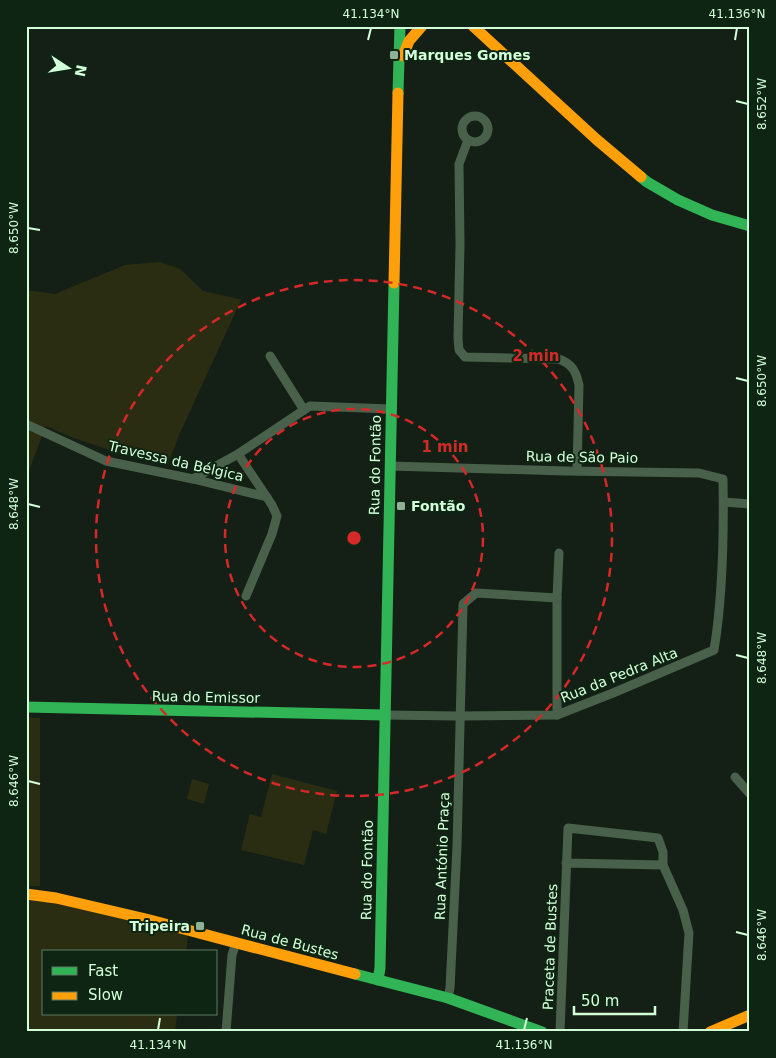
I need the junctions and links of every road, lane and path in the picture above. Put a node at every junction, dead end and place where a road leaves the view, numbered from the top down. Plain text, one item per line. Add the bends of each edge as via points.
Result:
1 (400, 26) edge
2 (422, 26) edge
3 (473, 28) edge
4 (400, 71) junction
5 (468, 140) dead end
6 (750, 226) edge
7 (270, 356) dead end
8 (391, 409) junction
9 (304, 410) junction
10 (26, 424) edge
11 (238, 454) junction
12 (390, 466) junction
13 (577, 471) junction
14 (193, 479) junction
15 (266, 497) junction
16 (724, 502) junction
17 (750, 504) edge
18 (559, 552) dead end
19 (246, 596) dead end
20 (557, 598) junction
21 (26, 707) edge
22 (384, 715) junction
23 (557, 715) junction
24 (459, 716) junction
25 (735, 777) dead end
26 (750, 794) edge
27 (566, 863) junction
28 (663, 865) junction
29 (26, 894) edge
30 (236, 943) junction
31 (378, 980) junction
32 (448, 998) junction
33 (750, 1015) edge
34 (226, 1032) edge
35 (542, 1032) edge
36 (560, 1032) edge
37 (683, 1032) edge
38 (710, 1032) edge

1 - 4 main road, Rua do Fontão
2 - 4 main road, Rua do Fontão via 405,50
3 - 6 main road via 647,182 712,215
4 - 8 main road, Rua do Fontão
5 - 13 street via 459,164 460,350 465,357 559,359 571,365 577,374 578,384
7 - 9 street
8 - 9 street via 310,406
8 - 12 main road, Rua do Fontão
9 - 11 street
10 - 14 street, Travessa da Bélgica via 106,461
11 - 14 street
11 - 15 street
12 - 13 street, Rua de São Paio
12 - 22 main road, Rua do Fontão
13 - 16 street, Rua de São Paio via 699,472 723,479
14 - 15 street, Travessa da Bélgica
15 - 19 street via 277,516
16 - 17 street
16 - 23 street, Rua da Pedra Alta via 718,629 714,650
18 - 20 street
20 - 23 street
20 - 24 street, Rua António Praça via 476,593 463,604
21 - 22 main road, Rua do Emissor
22 - 24 street, Rua da Pedra Alta
22 - 31 main road, Rua do Fontão
23 - 24 street, Rua da Pedra Alta
24 - 32 street, Rua António Praça via 457,846
25 - 26 street
27 - 28 street
27 - 28 street, Praceta de Bustes via 568,828 658,838 664,852
27 - 36 street, Praceta de Bustes
28 - 37 street via 690,934
29 - 30 main road, Rua de Bustes via 80,903
30 - 31 main road, Rua de Bustes
30 - 34 street via 232,955
31 - 32 main road, Rua de Bustes
32 - 35 main road, Rua de Bustes
33 - 38 main road

